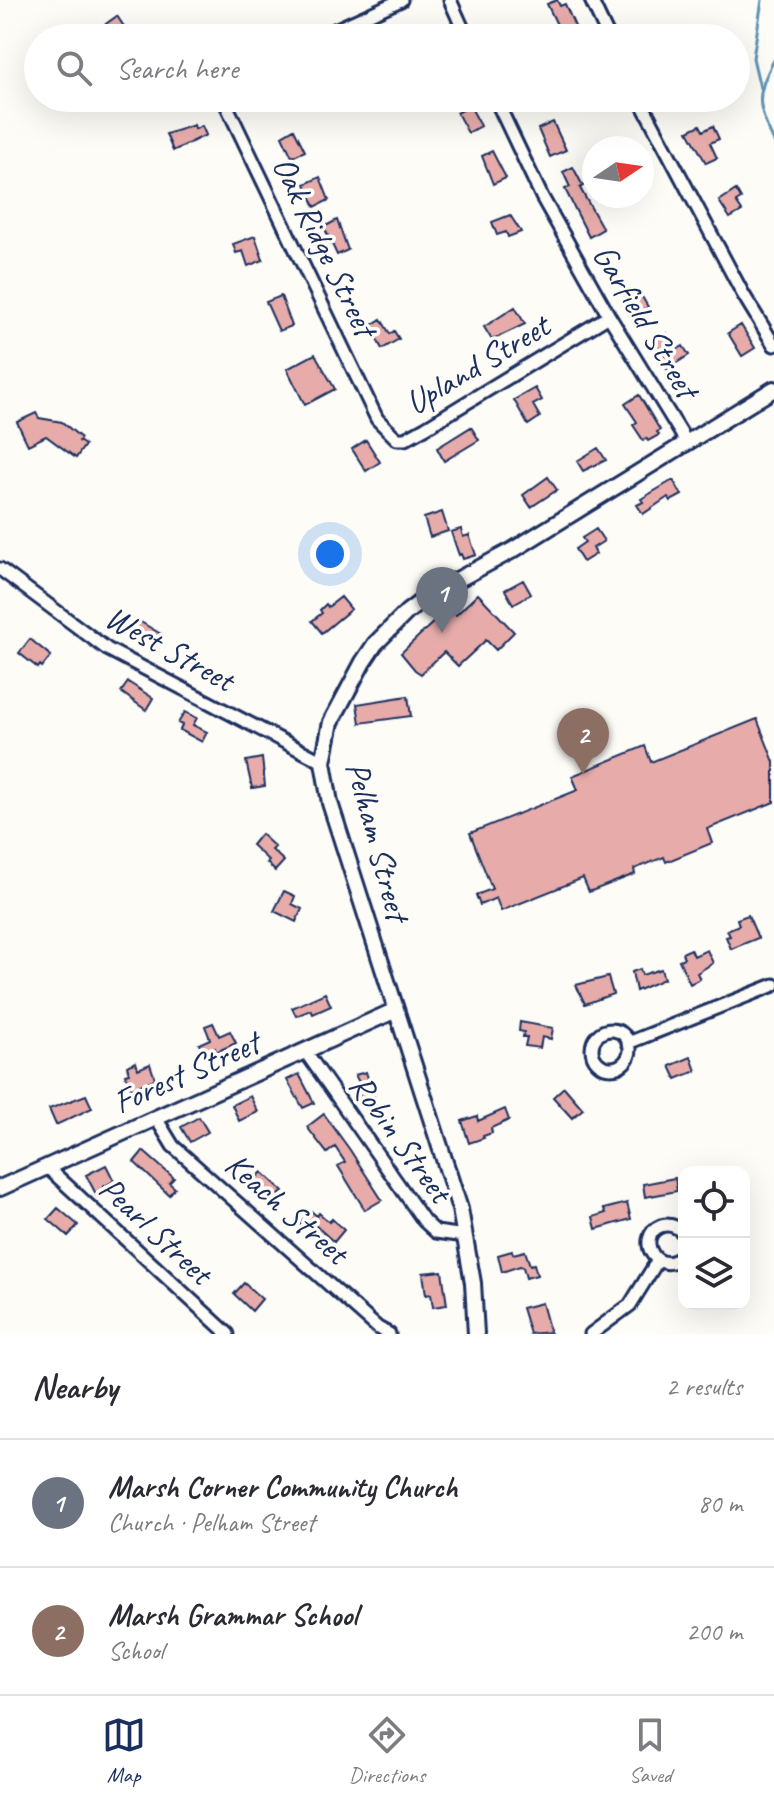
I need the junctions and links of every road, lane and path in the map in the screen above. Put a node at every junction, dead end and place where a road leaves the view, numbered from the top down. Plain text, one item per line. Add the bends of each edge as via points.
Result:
1 (401, 0) edge
2 (450, 0) edge
3 (591, 0) edge
4 (348, 24) edge
5 (461, 24) edge
6 (602, 24) edge
7 (230, 112) edge
8 (502, 112) edge
9 (646, 112) edge
10 (609, 316) junction
11 (774, 345) edge
12 (774, 389) edge
13 (377, 419) joint
14 (687, 443) junction
15 (0, 569) edge
16 (323, 762) junction
17 (774, 985) edge
18 (396, 1010) junction
19 (628, 1043) dead end
20 (305, 1051) junction
21 (156, 1118) junction
22 (47, 1167) junction
23 (0, 1188) edge
24 (678, 1230) edge
25 (465, 1236) junction
26 (678, 1258) edge
27 (658, 1260) junction
28 (228, 1334) edge
29 (389, 1334) edge
30 (476, 1334) edge
31 (591, 1334) edge

1 - 4 street
2 - 5 street
3 - 6 street
7 - 13 street, Oak Ridge Street
8 - 10 street, Garfield Street
9 - 11 street
10 - 13 street, Upland Street via 405,439 397,439
10 - 14 street, Garfield Street
12 - 14 street, Pelham Street
14 - 16 street, Pelham Street via 407,612 375,644 340,702
15 - 16 street, West Street via 107,649
16 - 18 street, Pelham Street via 335,821
17 - 19 street
18 - 20 street, Forest Street
18 - 25 street, Pelham Street
20 - 21 street, Forest Street
20 - 25 street, Robin Street via 424,1221 436,1232
21 - 22 street, Forest Street
21 - 29 street, Keach Street via 173,1146
22 - 23 street, Forest Street
22 - 28 street, Pearl Street
24 - 27 street via 670,1225 655,1230 649,1247
25 - 30 street, Pelham Street
26 - 27 street
27 - 31 street via 630,1305

